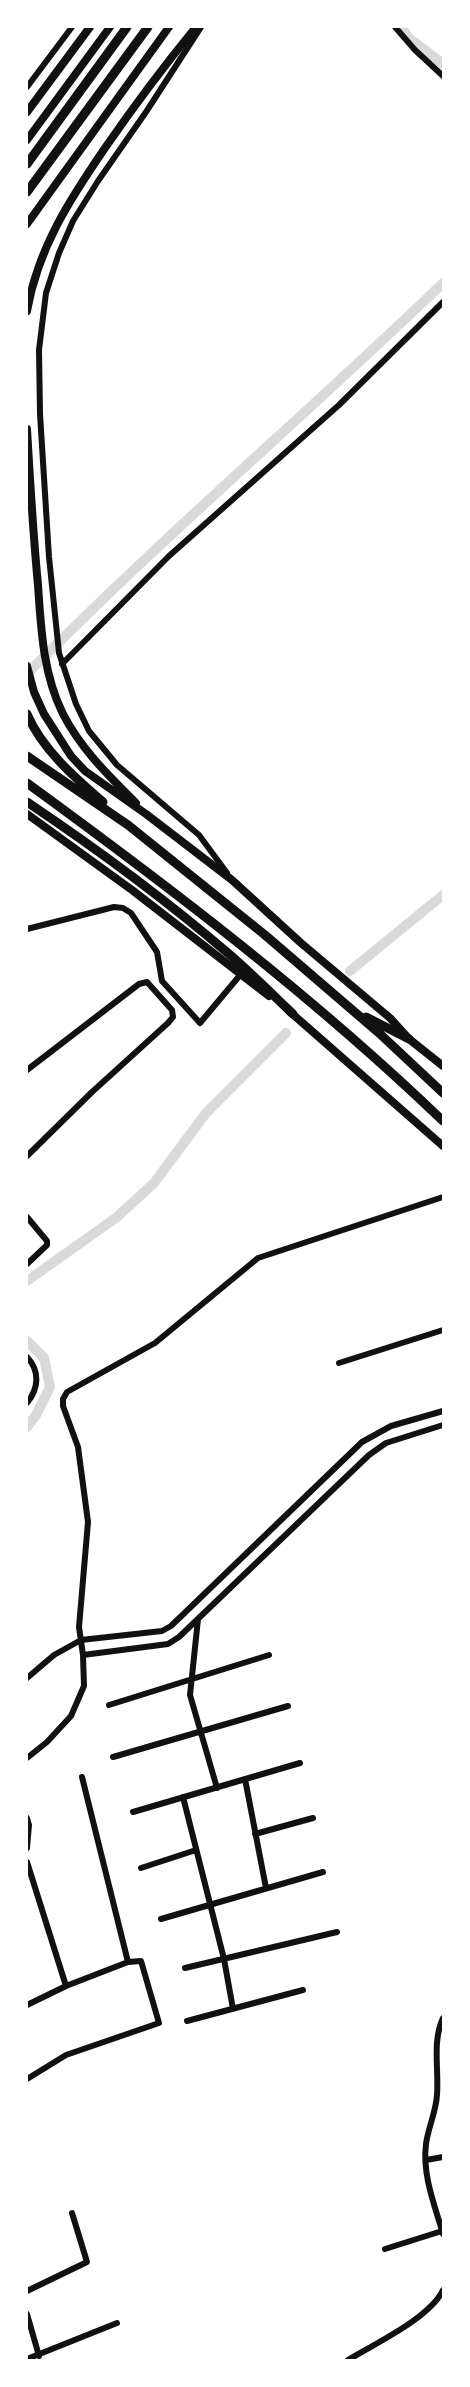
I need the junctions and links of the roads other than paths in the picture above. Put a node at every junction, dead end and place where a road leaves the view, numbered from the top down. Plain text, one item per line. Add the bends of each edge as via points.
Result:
1 (72, 27) edge
2 (90, 27) edge
3 (110, 27) edge
4 (127, 27) edge
5 (148, 27) edge
6 (170, 27) edge
7 (196, 27) edge
8 (201, 27) edge
9 (394, 27) edge
10 (443, 76) edge
11 (27, 87) edge
12 (27, 112) edge
13 (27, 140) edge
14 (27, 164) edge
15 (27, 192) edge
16 (27, 224) edge
17 (443, 302) edge
18 (27, 311) edge
19 (27, 429) edge
20 (62, 664) junction
21 (27, 666) edge
22 (27, 714) edge
23 (27, 756) edge
24 (27, 783) edge
25 (27, 802) edge
26 (27, 814) edge
27 (147, 814) junction
28 (128, 825) junction
29 (232, 880) junction
30 (27, 929) edge
31 (241, 974) junction
32 (348, 1008) junction
33 (293, 1014) junction
34 (409, 1039) junction
35 (443, 1065) edge
36 (27, 1070) edge
37 (443, 1093) edge
38 (443, 1121) edge
39 (443, 1146) edge
40 (27, 1156) edge
41 (443, 1197) edge
42 (27, 1217) edge
43 (27, 1264) edge
44 (443, 1330) edge
45 (27, 1358) edge
46 (339, 1363) dead end
47 (27, 1402) edge
48 (443, 1411) edge
49 (414, 1419) junction
50 (443, 1425) edge
51 (415, 1432) junction
52 (198, 1618) junction
53 (81, 1640) junction
54 (83, 1655) junction
55 (269, 1655) dead end
56 (27, 1678) edge
57 (192, 1679) junction
58 (109, 1705) dead end
59 (288, 1706) dead end
60 (200, 1731) junction
61 (113, 1757) dead end
62 (27, 1758) edge
63 (300, 1763) dead end
64 (82, 1777) dead end
65 (245, 1779) junction
66 (217, 1788) junction
67 (183, 1797) junction
68 (132, 1812) dead end
69 (27, 1818) edge
70 (313, 1818) dead end
71 (255, 1834) junction
72 (27, 1848) edge
73 (196, 1850) junction
74 (27, 1862) edge
75 (141, 1868) dead end
76 (323, 1872) dead end
77 (266, 1888) junction
78 (210, 1905) junction
79 (161, 1919) dead end
80 (337, 1932) dead end
81 (224, 1959) junction
82 (128, 1962) junction
83 (184, 1968) dead end
84 (66, 1986) junction
85 (303, 1990) dead end
86 (27, 2005) edge
87 (233, 2009) junction
88 (443, 2018) edge
89 (187, 2021) dead end
90 (27, 2079) edge
91 (443, 2157) edge
92 (426, 2160) junction
93 (72, 2213) dead end
94 (443, 2233) edge
95 (385, 2249) dead end
96 (27, 2291) edge
97 (442, 2294) edge
98 (27, 2314) edge
99 (117, 2323) dead end
100 (39, 2356) junction
101 (27, 2359) edge
102 (348, 2360) edge

1 - 11 street
2 - 12 main road
3 - 13 main road
4 - 14 main road
5 - 15 main road
6 - 16 main road
7 - 18 main road via 128,114 68,201 38,264
8 - 20 street via 73,221 46,293 39,350 40,414
9 - 10 street
17 - 20 street via 339,405 169,556
19 - 27 main road via 42,648 53,692 78,740
20 - 29 street via 90,731 117,765 199,835
21 - 27 main road via 44,714 71,756 111,791
22 - 28 main road via 46,746 80,783
23 - 28 main road
24 - 38 main road via 299,992
25 - 33 main road via 78,836 230,955
26 - 31 main road
27 - 29 main road
28 - 32 main road via 265,935
29 - 34 main road
30 - 31 street via 123,908 131,913 157,952 162,981 200,1023
31 - 33 main road
32 - 34 main road
32 - 37 main road
33 - 39 main road
34 - 35 main road
36 - 40 street via 139,984 147,982 172,1010 173,1017 168,1023
41 - 53 street via 258,1258 155,1343 67,1392 63,1406 78,1447 88,1522
42 - 43 street via 47,1241 44,1251
44 - 46 street
45 - 47 street via 36,1372 33,1395
48 - 49 street
49 - 51 street
49 - 53 street via 362,1442 171,1626 162,1631
50 - 51 street
51 - 52 street via 386,1443 369,1455
52 - 54 street via 168,1644
52 - 57 street
53 - 54 street
53 - 56 street via 54,1654
54 - 62 street via 84,1686 71,1716
55 - 57 street
57 - 58 street
57 - 60 street via 190,1695
59 - 60 street
60 - 61 street
60 - 66 street
63 - 65 street
64 - 82 street
65 - 66 street
65 - 71 street
66 - 67 street
67 - 68 street
67 - 73 street
69 - 72 street
70 - 71 street
71 - 77 street
73 - 75 street
73 - 78 street
74 - 84 street
76 - 77 street
77 - 78 street
78 - 79 street
78 - 81 street
80 - 81 street
81 - 83 street
81 - 87 street
82 - 84 street
82 - 90 street via 141,1961 159,2023 66,2055
84 - 86 street
85 - 87 street
87 - 89 street
88 - 92 street via 437,2031 437,2096
91 - 92 street
92 - 94 street
93 - 96 street via 87,2262
94 - 95 street
97 - 102 street via 402,2328
98 - 100 street
99 - 100 street
100 - 101 street

